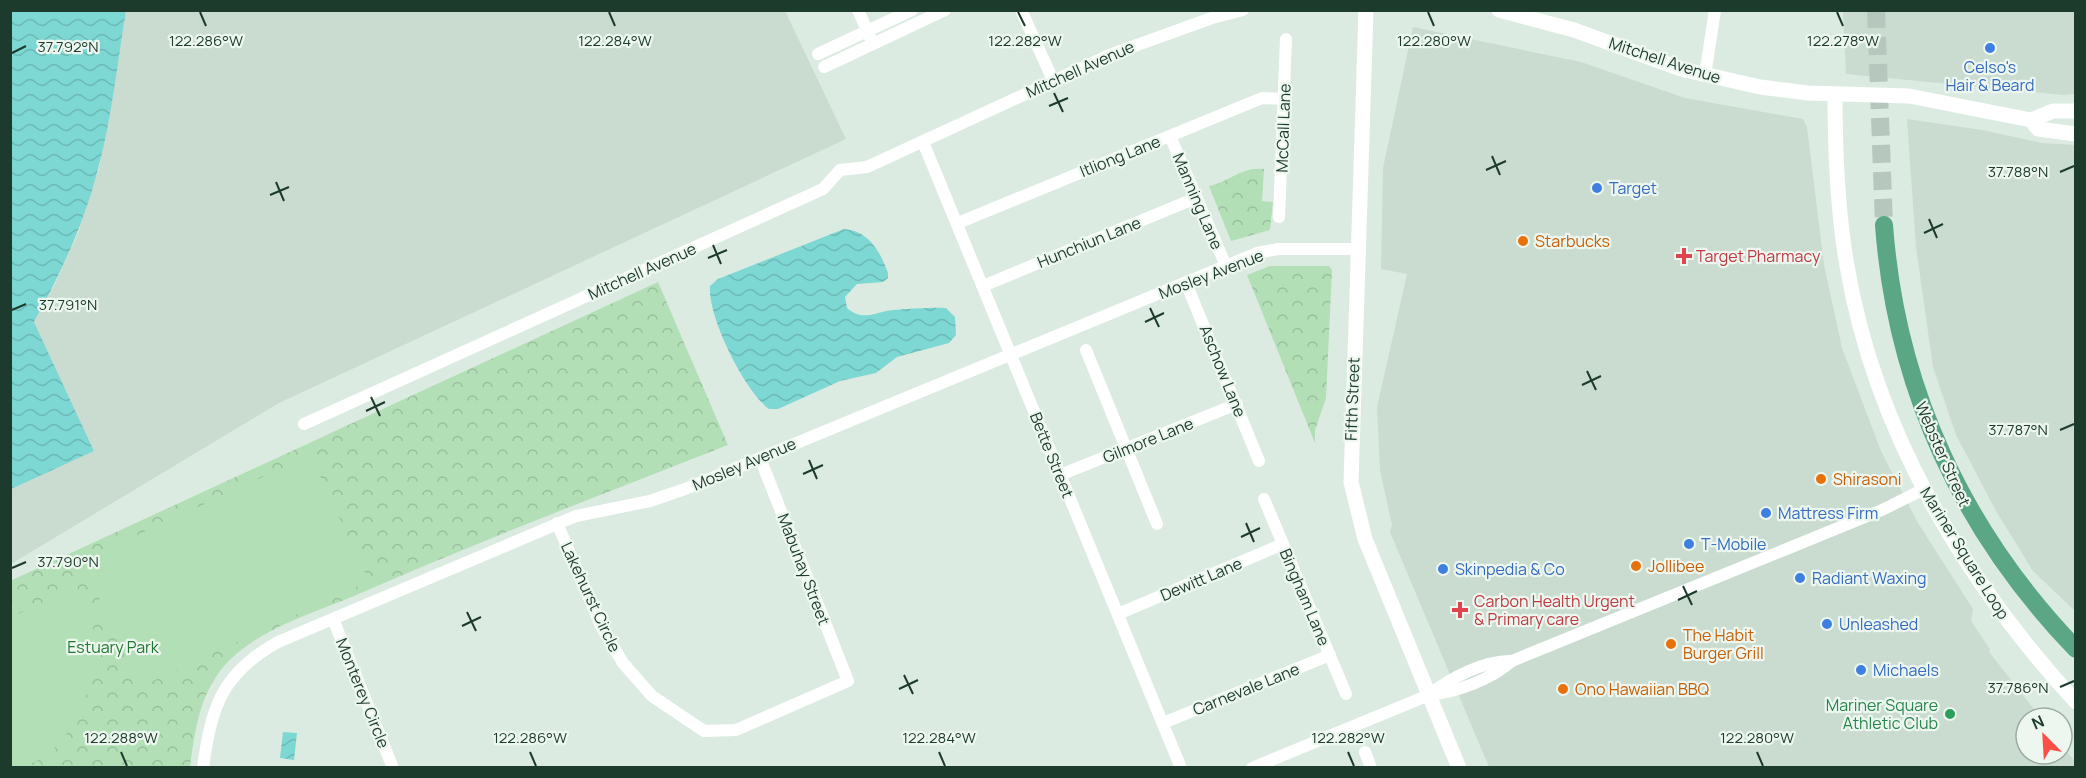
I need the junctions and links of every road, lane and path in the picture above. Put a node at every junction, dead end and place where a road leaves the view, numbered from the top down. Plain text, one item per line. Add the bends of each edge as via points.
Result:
1 (858, 10) edge
2 (912, 10) edge
3 (945, 10) edge
4 (1020, 10) edge
5 (1243, 10) edge
6 (1366, 10) edge
7 (1499, 10) edge
8 (1715, 10) edge
9 (867, 32) junction
10 (1286, 39) dead end
11 (873, 44) junction
12 (818, 54) dead end
13 (824, 67) dead end
14 (1705, 75) junction
15 (1053, 80) junction
16 (1835, 95) junction
17 (1284, 99) junction
18 (2076, 111) edge
19 (2031, 120) junction
20 (2076, 134) edge
21 (1170, 136) junction
22 (923, 142) junction
23 (1196, 198) junction
24 (1279, 217) dead end
25 (958, 223) junction
26 (1884, 225) tunnel mouth
27 (1357, 249) junction
28 (1226, 266) junction
29 (1186, 283) junction
30 (982, 286) junction
31 (1086, 350) dead end
32 (1010, 354) junction
33 (1237, 404) junction
34 (304, 424) dead end
35 (1127, 448) junction
36 (760, 458) junction
37 (1259, 461) dead end
38 (1060, 475) junction
39 (1924, 489) junction
40 (1264, 499) dead end
41 (557, 523) junction
42 (1157, 524) dead end
43 (1283, 544) junction
44 (1118, 614) junction
45 (333, 619) junction
46 (2076, 649) edge
47 (1330, 655) junction
48 (848, 681) joint
49 (1346, 694) dead end
50 (1429, 695) junction
51 (2074, 704) edge
52 (1163, 723) junction
53 (1365, 752) dead end
54 (203, 768) edge
55 (393, 768) edge
56 (1181, 768) edge
57 (1252, 768) edge
58 (1371, 768) edge
59 (1459, 768) edge

1 - 9 street
2 - 9 street
3 - 11 street
4 - 15 street
5 - 15 street, Mitchell Avenue via 1142,42
6 - 27 street, Fifth Street
7 - 14 street, Mitchell Avenue via 1574,30
8 - 14 street
9 - 11 street
9 - 12 street
10 - 17 street, McCall Lane
11 - 13 street
14 - 16 street, Mitchell Avenue via 1785,91
15 - 22 street, Mitchell Avenue
16 - 19 street via 1934,99
16 - 39 street, Mariner Square Loop via 1838,201 1853,294 1888,411
17 - 21 street, Itliong Lane via 1262,98
17 - 24 street, McCall Lane
18 - 19 street via 2053,111
19 - 20 street via 2038,129
21 - 23 street, Manning Lane
21 - 25 street, Itliong Lane
22 - 25 street, Bette Street
22 - 34 street, Mitchell Avenue via 867,167 840,170 823,189
23 - 28 street, Manning Lane
23 - 30 street, Hunchiun Lane
25 - 30 street, Bette Street
26 - 46 main road, Webster Street via 1891,290 1904,353 1941,457 2003,564
27 - 28 street, Mosley Avenue via 1278,249
27 - 50 street, Fifth Street via 1350,463 1354,499 1365,539
28 - 29 street, Mosley Avenue
29 - 32 street, Mosley Avenue
29 - 33 street, Aschow Lane
30 - 32 street, Bette Street
31 - 35 street
32 - 36 street, Mosley Avenue
32 - 38 street, Bette Street
33 - 35 street, Gilmore Lane
33 - 37 street, Aschow Lane
35 - 38 street, Gilmore Lane
35 - 42 street
36 - 41 street, Mosley Avenue via 669,495
36 - 48 street, Mabuhay Street
38 - 44 street, Bette Street
39 - 50 street via 1882,510 1512,661 1501,671 1453,691
39 - 51 street, Mariner Square Loop via 2004,615
40 - 43 street, Bingham Lane
41 - 45 street, Mosley Avenue
41 - 48 street, Lakehurst Circle via 601,626 623,663 652,696 704,731 736,730
43 - 44 street, Dewitt Lane
43 - 47 street, Bingham Lane
44 - 52 street, Bette Street
45 - 54 street, Mosley Avenue via 261,651 234,675 210,719
45 - 55 street, Monterey Circle
47 - 49 street, Bingham Lane
47 - 52 street, Carnevale Lane
50 - 57 street
50 - 59 street, Fifth Street
52 - 56 street, Bette Street
53 - 58 street

